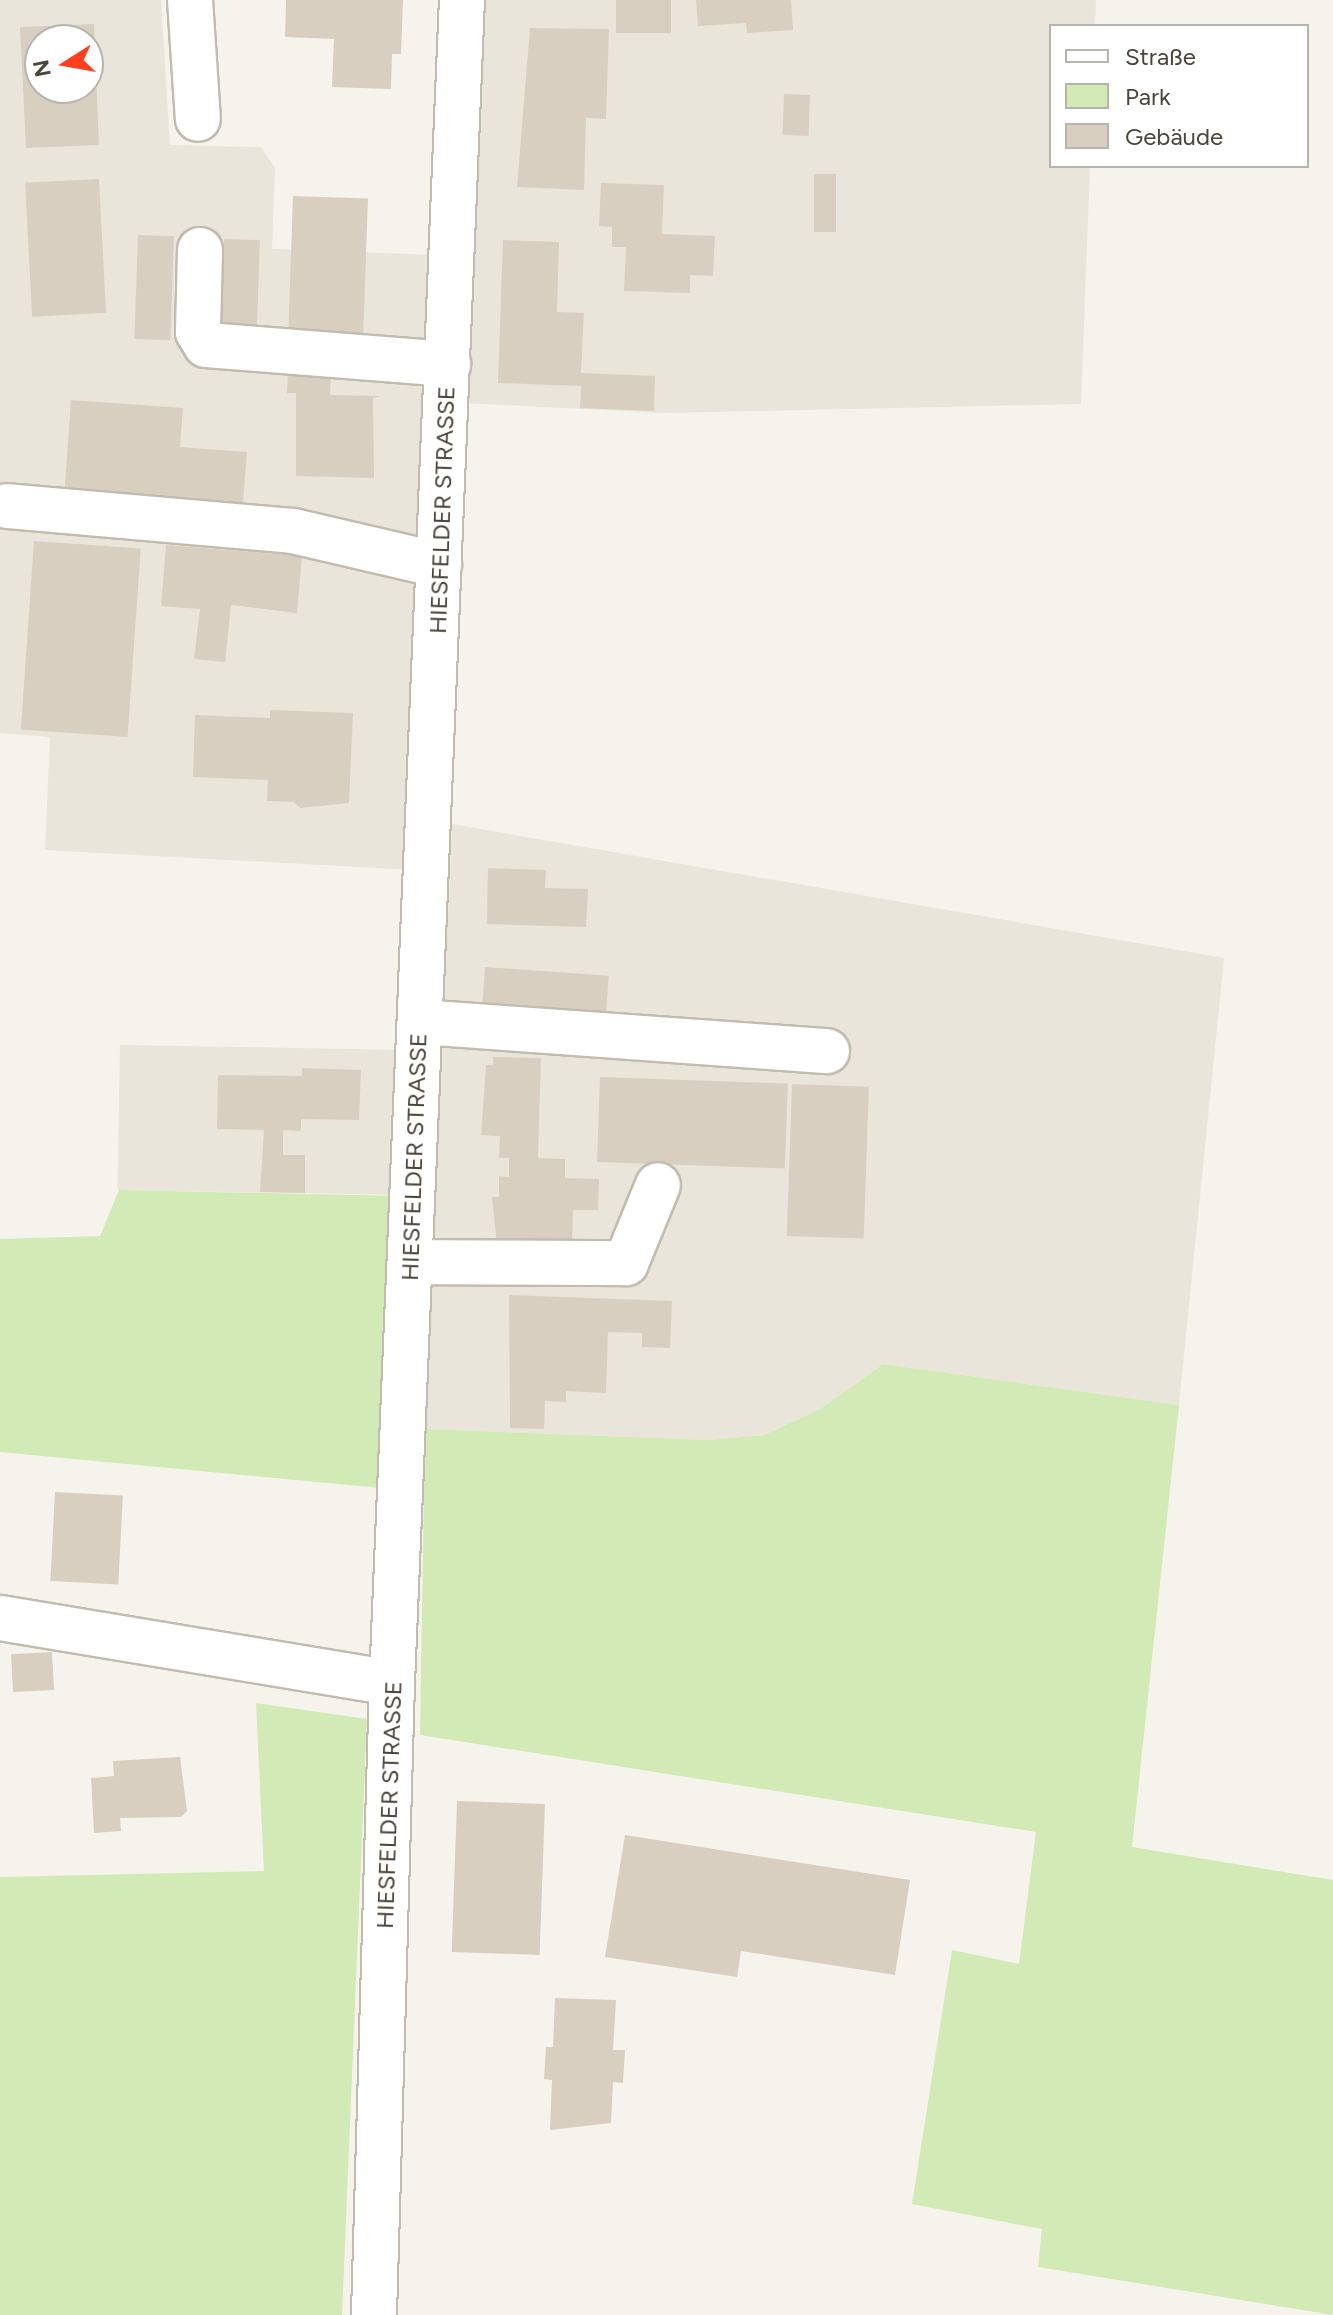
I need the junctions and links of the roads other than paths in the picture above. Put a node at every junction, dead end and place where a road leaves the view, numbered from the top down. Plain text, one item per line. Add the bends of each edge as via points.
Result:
1 (190, 0) edge
2 (462, 0) edge
3 (198, 119) dead end
4 (200, 250) dead end
5 (448, 364) junction
6 (7, 506) dead end
7 (439, 565) junction
8 (420, 1022) junction
9 (827, 1051) dead end
10 (658, 1185) dead end
11 (410, 1262) junction
12 (0, 1618) edge
13 (392, 1683) junction
14 (374, 2315) edge

1 - 3 street
2 - 5 street, HIESFELDER STRASSE
4 - 5 street via 198,332 216,350
5 - 7 street, HIESFELDER STRASSE
6 - 7 street via 293,531
7 - 8 street, HIESFELDER STRASSE
8 - 9 street
8 - 11 street, HIESFELDER STRASSE
10 - 11 street via 626,1263
11 - 13 street, HIESFELDER STRASSE
12 - 13 street
13 - 14 street, HIESFELDER STRASSE

